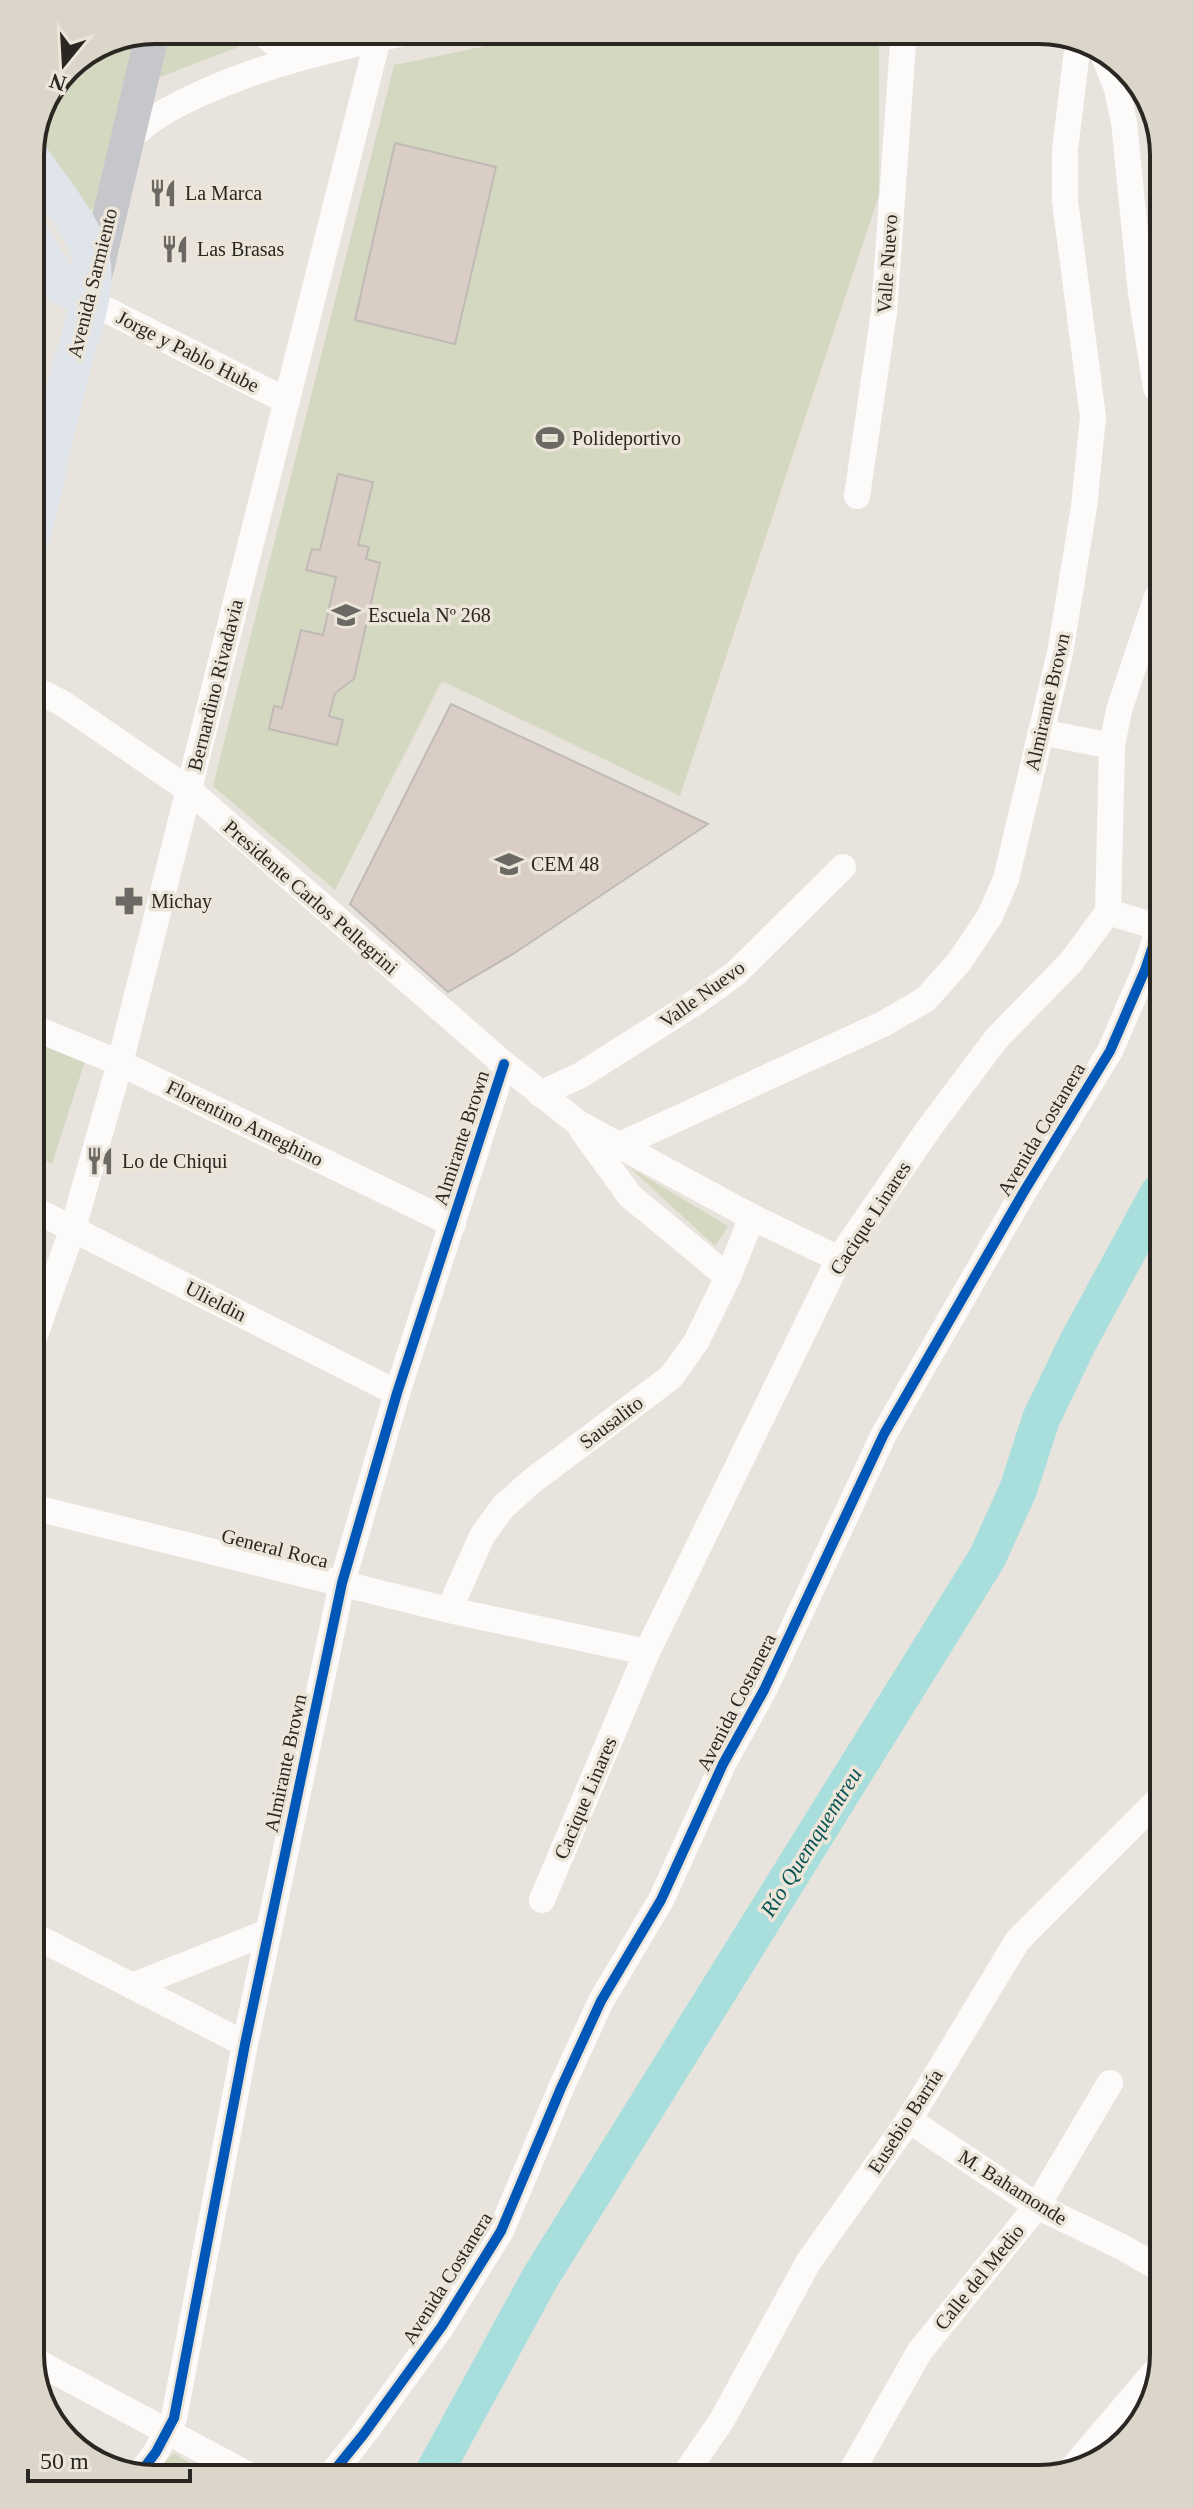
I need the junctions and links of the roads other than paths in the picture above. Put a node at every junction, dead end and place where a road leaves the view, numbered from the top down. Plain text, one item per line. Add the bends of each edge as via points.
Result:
1 (150, 44) edge
2 (276, 44) edge
3 (343, 44) edge
4 (376, 44) edge
5 (903, 44) edge
6 (1077, 51) edge
7 (292, 58) junction
8 (1109, 69) edge
9 (127, 141) junction
10 (44, 178) edge
11 (44, 258) edge
12 (60, 284) edge
13 (1150, 350) edge
14 (287, 401) junction
15 (44, 428) edge
16 (857, 496) dead end
17 (1150, 618) edge
18 (44, 694) edge
19 (1041, 732) junction
20 (1112, 746) junction
21 (189, 790) junction
22 (843, 867) dead end
23 (1108, 912) junction
24 (1150, 926) edge
25 (1150, 954) edge
26 (44, 1032) edge
27 (120, 1063) junction
28 (504, 1064) junction
29 (540, 1094) junction
30 (578, 1123) junction
31 (620, 1145) junction
32 (44, 1214) edge
33 (752, 1217) junction
34 (453, 1224) junction
35 (73, 1228) junction
36 (839, 1259) junction
37 (728, 1277) junction
38 (44, 1310) edge
39 (397, 1393) junction
40 (44, 1510) edge
41 (342, 1583) junction
42 (449, 1610) junction
43 (647, 1652) junction
44 (1150, 1808) edge
45 (542, 1900) dead end
46 (268, 1932) junction
47 (44, 1941) edge
48 (132, 1986) junction
49 (245, 2044) junction
50 (1110, 2083) dead end
51 (909, 2120) junction
52 (1037, 2206) junction
53 (1150, 2263) edge
54 (45, 2366) edge
55 (1146, 2381) edge
56 (166, 2430) junction
57 (1082, 2457) edge
58 (146, 2465) edge
59 (230, 2465) edge
60 (340, 2465) edge
61 (691, 2465) edge
62 (855, 2465) edge

1 - 9 main road, Avenida Sarmiento
2 - 7 street
3 - 7 street
4 - 14 street, Bernardino Rivadavia
5 - 16 street, Valle Nuevo via 884,312
6 - 19 street, Almirante Brown via 1065,150 1065,201 1093,417 1072,590
7 - 9 street via 171,107
8 - 13 street via 1124,122
9 - 12 main road, Avenida Sarmiento
10 - 12 highway via 90,252 92,272
11 - 12 highway
12 - 14 street, Jorge y Pablo Hube
12 - 15 highway, Avenida Sarmiento
14 - 21 street, Bernardino Rivadavia
17 - 20 street
18 - 21 street, Presidente Carlos Pellegrini
19 - 20 street
19 - 31 street, Almirante Brown via 1006,879 990,916 926,999 883,1024
20 - 23 street
21 - 27 street, Bernardino Rivadavia
21 - 28 street, Presidente Carlos Pellegrini
22 - 29 street, Valle Nuevo via 736,973 581,1075
23 - 24 street
23 - 36 street, Cacique Linares via 1071,962 996,1039
25 - 60 street, Avenida Costanera via 1110,1051 884,1434 661,1900 601,2001 501,2231 442,2326
26 - 27 street, Florentino Ameghino
27 - 34 street, Florentino Ameghino
27 - 35 street, Bernardino Rivadavia
28 - 29 street, Presidente Carlos Pellegrini
28 - 34 street, Almirante Brown
29 - 30 street, Presidente Carlos Pellegrini
30 - 31 street, Presidente Carlos Pellegrini
30 - 37 street, Presidente Carlos Pellegrini via 630,1196
31 - 33 street, Presidente Carlos Pellegrini
32 - 35 street, Ulieldin
33 - 36 street, Presidente Carlos Pellegrini
33 - 37 street, Sausalito
34 - 39 street, Almirante Brown
35 - 38 street, Bernardino Rivadavia
35 - 39 street, Ulieldin
36 - 43 street, Cacique Linares
37 - 42 street, Sausalito via 696,1342 671,1377 503,1507 482,1536
39 - 41 street, Almirante Brown
40 - 41 street, General Roca
41 - 42 street, General Roca
41 - 46 street, Almirante Brown
42 - 43 street, General Roca
43 - 45 street, Cacique Linares
44 - 51 street, Eusebio Barría via 1018,1940
46 - 48 street
46 - 49 street, Almirante Brown
47 - 48 street
48 - 49 street
49 - 56 street, Almirante Brown via 174,2418
50 - 52 street, Calle del Medio
51 - 52 street, M. Bahamonde
51 - 61 street, Eusebio Barría via 809,2261 722,2420
52 - 53 street, M. Bahamonde
52 - 62 street, Calle del Medio via 920,2351
54 - 56 street
55 - 57 street
56 - 58 street, Almirante Brown
56 - 59 street

